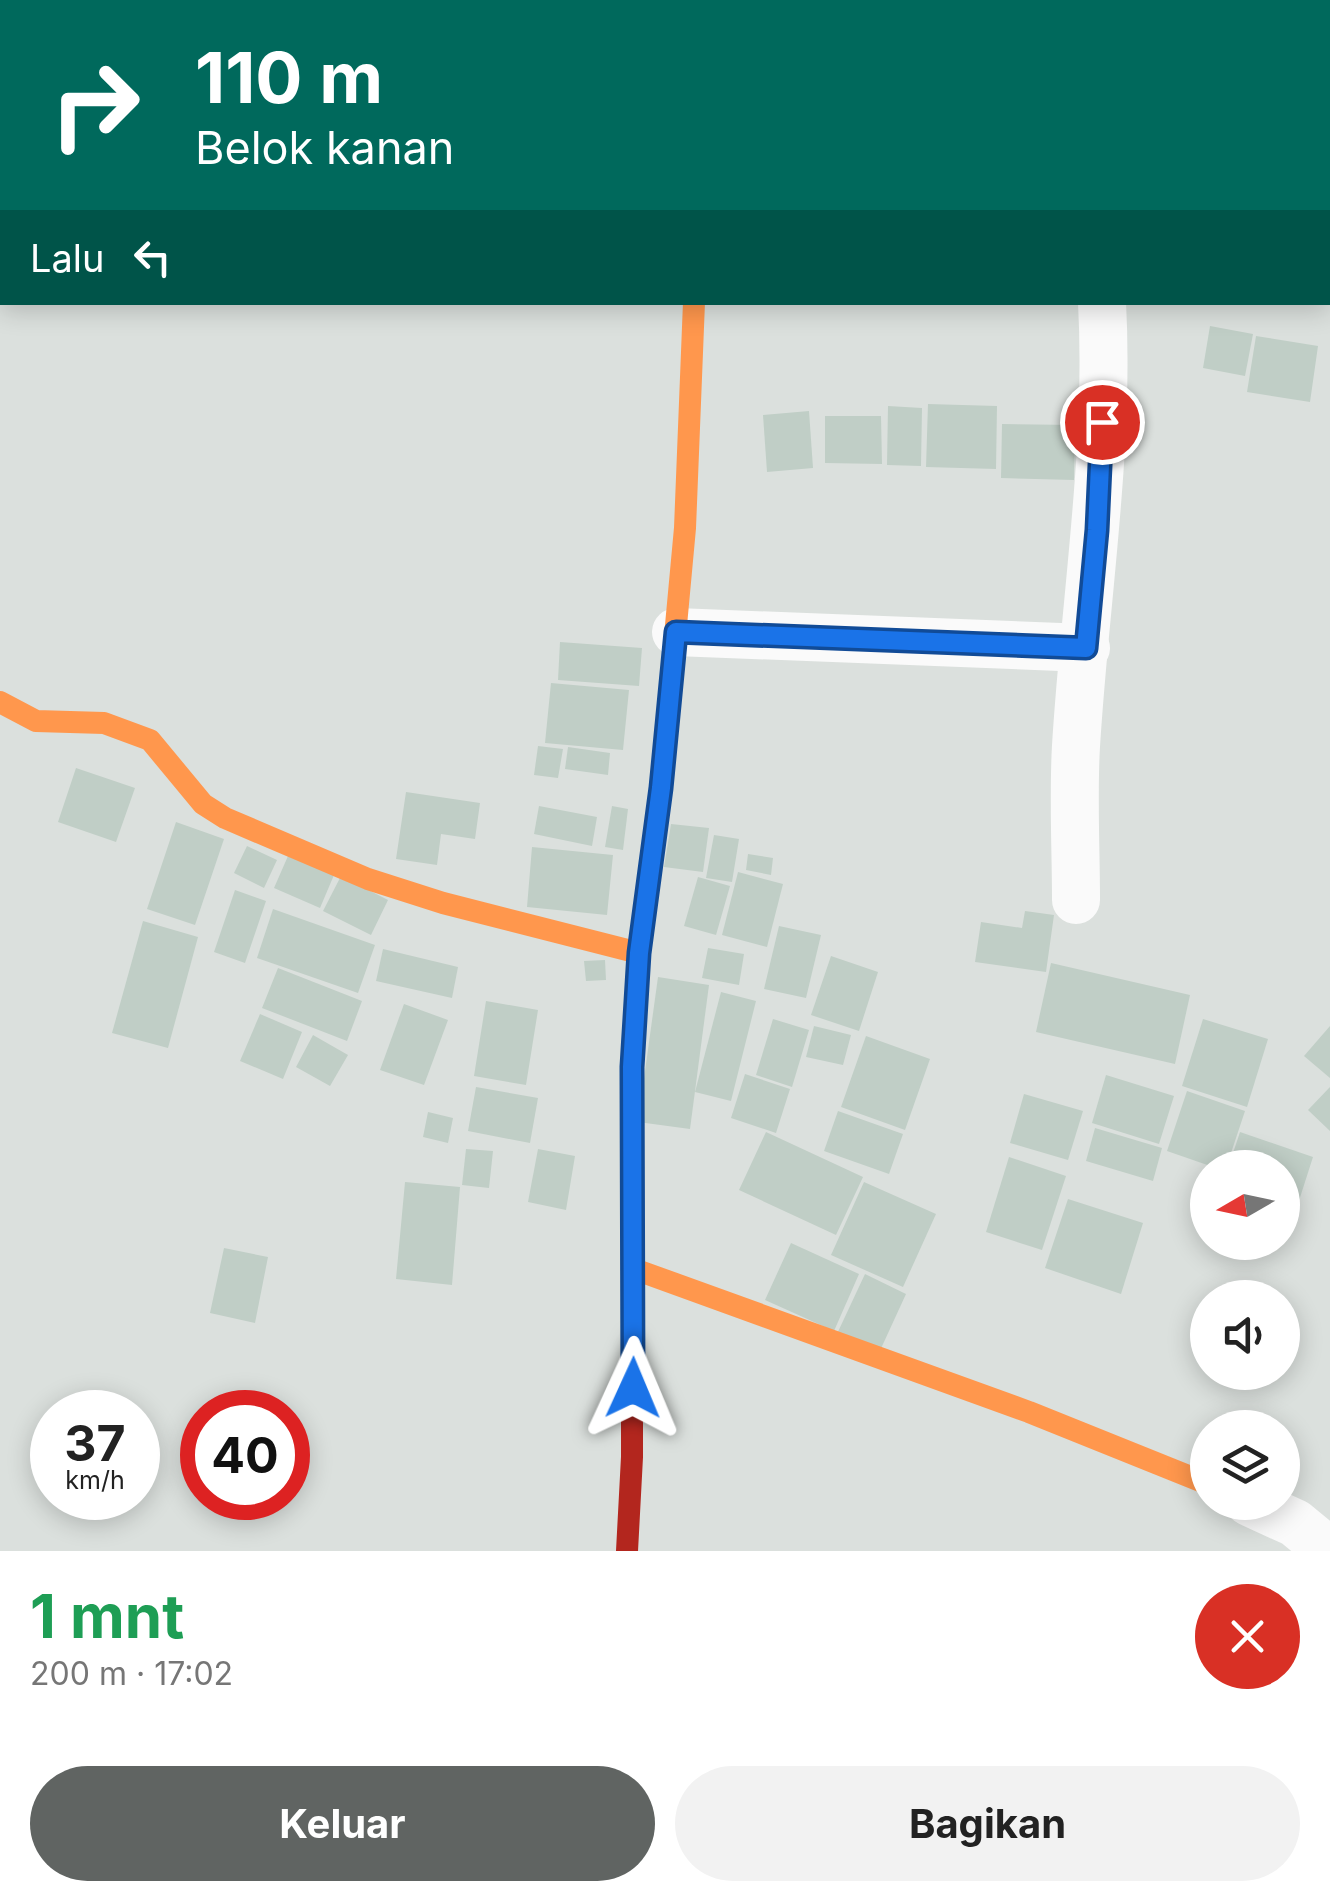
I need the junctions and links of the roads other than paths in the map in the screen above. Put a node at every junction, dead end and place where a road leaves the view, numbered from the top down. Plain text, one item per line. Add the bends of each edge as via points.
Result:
1 (694, 305) edge
2 (1102, 305) edge
3 (676, 632) junction
4 (1086, 648) junction
5 (0, 702) edge
6 (1076, 900) dead end
7 (639, 953) junction
8 (634, 1269) junction
9 (1190, 1477) edge
10 (1289, 1520) edge
11 (626, 1551) edge
12 (1329, 1551) edge

1 - 3 street
2 - 4 street via 1097,530
3 - 4 street
3 - 7 street
4 - 6 street via 1076,748
5 - 7 street via 36,720 104,723 150,740 203,804 368,879
7 - 8 street via 632,1067
8 - 9 street
8 - 11 street
10 - 12 street

